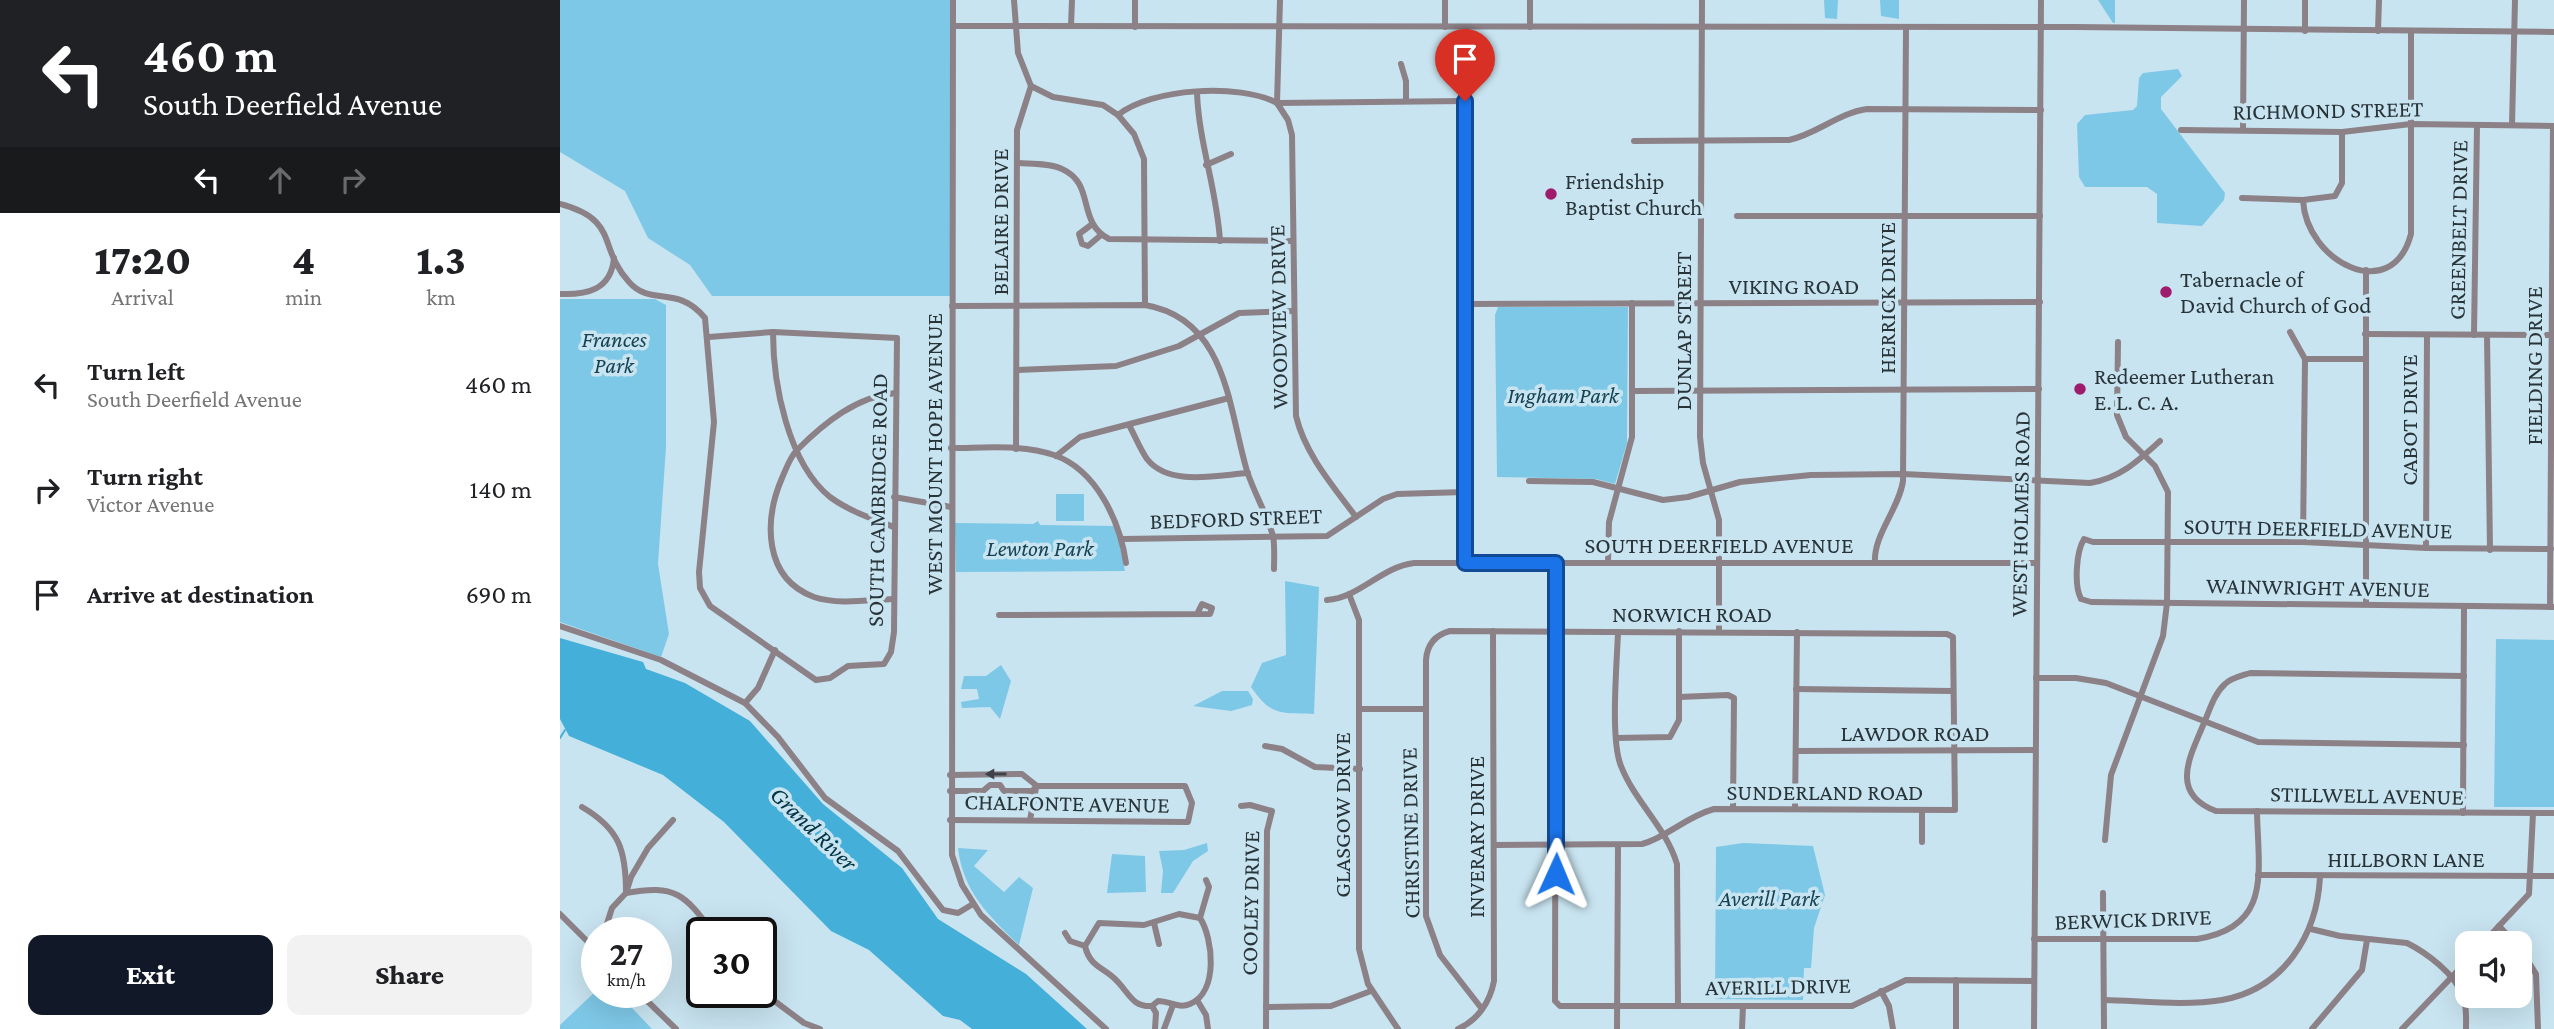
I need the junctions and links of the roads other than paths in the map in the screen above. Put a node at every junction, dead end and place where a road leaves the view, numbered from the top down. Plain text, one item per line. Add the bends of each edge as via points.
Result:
1 (953, 0) edge
2 (1014, 0) edge
3 (1072, 0) edge
4 (1135, 0) edge
5 (1280, 0) edge
6 (1445, 0) edge
7 (1530, 0) edge
8 (1702, 0) edge
9 (2041, 0) edge
10 (2244, 0) edge
11 (2305, 0) edge
12 (2379, 0) edge
13 (2515, 0) edge
14 (953, 26) junction
15 (1071, 26) junction
16 (1015, 27) junction
17 (1135, 27) junction
18 (1280, 27) junction
19 (1445, 27) junction
20 (1466, 27) junction
21 (1530, 27) junction
22 (1702, 27) junction
23 (2041, 27) junction
24 (1906, 28) junction
25 (2244, 30) junction
26 (2305, 32) junction
27 (2378, 32) junction
28 (2411, 32) junction
29 (2515, 32) junction
30 (2554, 32) edge
31 (1401, 64) dead end
32 (1031, 86) junction
33 (1197, 93) junction
34 (1406, 101) junction
35 (1465, 101) junction
36 (1277, 103) junction
37 (1905, 110) junction
38 (2041, 110) junction
39 (1118, 115) junction
40 (2411, 124) junction
41 (2477, 125) junction
42 (2512, 125) junction
43 (2553, 126) edge
44 (2181, 130) dead end
45 (2243, 130) junction
46 (2342, 132) junction
47 (1634, 141) dead end
48 (1701, 141) junction
49 (1231, 154) dead end
50 (1018, 163) junction
51 (1206, 165) junction
52 (2242, 198) dead end
53 (2303, 200) junction
54 (560, 204) edge
55 (1737, 216) dead end
56 (1904, 216) junction
57 (2040, 216) junction
58 (1091, 225) junction
59 (1101, 235) junction
60 (1220, 241) junction
61 (1293, 241) junction
62 (1145, 242) junction
63 (614, 256) junction
64 (2366, 270) junction
65 (560, 294) edge
66 (2040, 302) junction
67 (1632, 303) junction
68 (1700, 303) junction
69 (1904, 303) junction
70 (1465, 304) junction
71 (1145, 305) junction
72 (952, 306) junction
73 (1018, 307) junction
74 (1294, 311) junction
75 (773, 332) junction
76 (2290, 332) dead end
77 (2365, 334) junction
78 (1200, 335) junction
79 (2427, 335) junction
80 (2474, 335) junction
81 (2487, 335) junction
82 (2551, 335) junction
83 (709, 337) junction
84 (2118, 342) dead end
85 (2305, 359) junction
86 (2365, 359) junction
87 (1017, 370) junction
88 (2553, 373) edge
89 (2039, 389) junction
90 (1904, 390) junction
91 (1632, 391) junction
92 (1700, 391) junction
93 (896, 393) junction
94 (1229, 398) junction
95 (1129, 425) junction
96 (2160, 441) dead end
97 (951, 448) junction
98 (1016, 449) junction
99 (795, 451) junction
100 (2144, 455) junction
101 (1056, 456) junction
102 (1248, 472) junction
103 (1903, 474) junction
104 (1529, 481) dead end
105 (2038, 481) junction
106 (1619, 489) junction
107 (1712, 490) junction
108 (1465, 492) junction
109 (894, 497) junction
110 (951, 507) junction
111 (2553, 508) edge
112 (1356, 517) junction
113 (894, 527) junction
114 (1273, 538) junction
115 (1122, 539) junction
116 (2303, 542) junction
117 (2169, 543) junction
118 (2365, 547) junction
119 (2426, 548) junction
120 (2551, 549) junction
121 (2490, 550) junction
122 (1126, 563) dead end
123 (1465, 563) junction
124 (1556, 563) junction
125 (1608, 563) junction
126 (1720, 563) junction
127 (1875, 563) junction
128 (2036, 563) junction
129 (1274, 569) dead end
130 (1349, 594) junction
131 (893, 598) junction
132 (2081, 599) joint
133 (1327, 600) dead end
134 (2167, 603) junction
135 (2365, 604) junction
136 (2465, 606) junction
137 (2552, 607) edge
138 (1197, 614) dead end
139 (999, 615) dead end
140 (560, 626) edge
141 (1555, 630) junction
142 (1493, 631) junction
143 (1679, 631) junction
144 (1719, 631) junction
145 (1618, 632) junction
146 (1797, 632) junction
147 (1432, 641) joint
148 (775, 650) junction
149 (2464, 676) junction
150 (2036, 678) junction
151 (1796, 689) junction
152 (1953, 691) junction
153 (2140, 696) junction
154 (1679, 697) junction
155 (746, 703) junction
156 (1360, 709) junction
157 (1426, 709) junction
158 (2204, 723) junction
159 (1617, 738) junction
160 (2464, 745) junction
161 (1265, 746) dead end
162 (1954, 750) junction
163 (2035, 750) junction
164 (1796, 751) junction
165 (1360, 768) junction
166 (950, 775) junction
167 (1037, 786) junction
168 (950, 791) junction
169 (1241, 806) dead end
170 (582, 807) dead end
171 (1733, 809) junction
172 (1795, 809) junction
173 (1922, 810) junction
174 (2257, 811) junction
175 (2463, 813) junction
176 (2532, 813) junction
177 (2554, 813) edge
178 (673, 820) dead end
179 (950, 820) junction
180 (1030, 821) junction
181 (1663, 833) junction
182 (2105, 840) dead end
183 (1922, 842) dead end
184 (1494, 845) junction
185 (1556, 846) junction
186 (1618, 846) junction
187 (2258, 875) junction
188 (2532, 876) junction
189 (2554, 876) edge
190 (2320, 877) junction
191 (1206, 880) dead end
192 (2103, 892) dead end
193 (626, 893) junction
194 (973, 904) junction
195 (560, 914) edge
196 (609, 917) edge
197 (702, 917) edge
198 (1200, 918) junction
199 (1154, 923) junction
200 (2499, 926) junction
201 (2311, 929) junction
202 (2494, 931) edge
203 (2504, 931) edge
204 (1065, 933) dead end
205 (581, 934) edge
206 (2104, 937) junction
207 (2034, 939) junction
208 (2367, 940) junction
209 (1159, 944) dead end
210 (1085, 946) junction
211 (2532, 968) edge
212 (2455, 974) edge
213 (2451, 978) junction
214 (1955, 980) junction
215 (2034, 981) junction
216 (1371, 991) junction
217 (1881, 991) junction
218 (1197, 1000) junction
219 (2105, 1000) junction
220 (777, 1003) edge
221 (1173, 1005) junction
222 (1617, 1005) junction
223 (1153, 1006) junction
224 (1678, 1006) junction
225 (1743, 1006) junction
226 (1266, 1007) junction
227 (654, 1008) edge
228 (1482, 1009) junction
229 (676, 1029) edge
230 (820, 1029) edge
231 (1106, 1029) edge
232 (1154, 1029) edge
233 (1164, 1029) edge
234 (1208, 1029) edge
235 (1266, 1029) edge
236 (1398, 1029) edge
237 (1458, 1029) edge
238 (1617, 1029) edge
239 (1742, 1029) edge
240 (1893, 1029) edge
241 (1956, 1029) edge
242 (2034, 1029) edge
243 (2104, 1029) edge
244 (2312, 1029) edge
245 (2402, 1029) edge
246 (2466, 1029) edge
247 (2538, 1029) edge

1 - 14 street, WEST MOUNT HOPE AVENUE
2 - 16 street
3 - 15 street
4 - 17 street
5 - 18 street
6 - 19 street
7 - 21 street
8 - 22 street, DUNLAP STREET
9 - 23 street, WEST HOLMES ROAD
10 - 25 street
11 - 26 street
12 - 27 street
13 - 29 street
14 - 16 street
14 - 72 street, WEST MOUNT HOPE AVENUE
15 - 16 street
15 - 17 street
16 - 32 street via 1018,53
17 - 18 street
18 - 19 street
18 - 36 street
19 - 20 street
20 - 21 street
20 - 35 street
21 - 22 street
22 - 24 street
22 - 48 street, DUNLAP STREET
23 - 24 street
23 - 25 street
23 - 38 street, WEST HOLMES ROAD
24 - 37 street, HERRICK DRIVE
25 - 26 street
25 - 45 street
26 - 27 street
27 - 28 street
28 - 29 street
28 - 40 street
29 - 30 street
29 - 42 street
31 - 34 street
32 - 39 street via 1053,97 1102,104
32 - 50 street, BELAIRE DRIVE via 1017,130
33 - 36 street via 1253,93
33 - 39 street via 1151,99 1130,105
33 - 51 street
34 - 35 street
34 - 36 street
35 - 70 street
36 - 61 street, WOODVIEW DRIVE via 1292,135
37 - 38 street
37 - 48 street via 1857,111 1788,140
37 - 56 street, HERRICK DRIVE
38 - 57 street, WEST HOLMES ROAD
39 - 62 street via 1134,134 1144,159
40 - 41 street, RICHMOND STREET
40 - 46 street, RICHMOND STREET
40 - 64 street via 2408,246 2393,264
41 - 42 street, RICHMOND STREET
41 - 80 street, GREENBELT DRIVE
42 - 43 street
43 - 82 street, FIELDING DRIVE
44 - 45 street, RICHMOND STREET
45 - 46 street, RICHMOND STREET
46 - 53 street via 2340,189 2327,198
47 - 48 street
48 - 68 street, DUNLAP STREET
49 - 51 street
50 - 58 street via 1062,169 1074,178 1083,190
50 - 73 street, BELAIRE DRIVE
51 - 60 street via 1216,194
52 - 53 street
53 - 64 street via 2307,226 2329,255 2345,267
54 - 63 street via 595,219
55 - 56 street
56 - 57 street
56 - 69 street, HERRICK DRIVE
57 - 66 street, WEST HOLMES ROAD
58 - 59 street
58 - 59 street via 1079,234 1082,244 1088,246
59 - 62 street via 1120,242
60 - 61 street
60 - 62 street
61 - 74 street, WOODVIEW DRIVE
62 - 71 street
63 - 65 street via 607,280 598,289
63 - 83 street via 638,290 692,304 705,318
64 - 77 street
66 - 69 street, VIKING ROAD
66 - 89 street, WEST HOLMES ROAD
67 - 68 street, VIKING ROAD
67 - 70 street, VIKING ROAD
67 - 91 street
68 - 69 street, VIKING ROAD
68 - 92 street, DUNLAP STREET
69 - 90 street, HERRICK DRIVE
70 - 108 street
71 - 73 street
71 - 78 street via 1180,316
72 - 73 street
72 - 97 street, WEST MOUNT HOPE AVENUE
73 - 87 street, BELAIRE DRIVE
74 - 78 street via 1239,313
74 - 112 street, WOODVIEW DRIVE via 1298,423 1313,457
75 - 83 street
75 - 93 street, SOUTH CAMBRIDGE ROAD via 897,338
75 - 99 street via 776,370
76 - 85 street
77 - 79 street
77 - 86 street
78 - 87 street via 1164,353 1116,366
78 - 94 street via 1218,364
79 - 80 street
79 - 119 street, CABOT DRIVE
80 - 81 street
81 - 82 street
81 - 121 street, GREENBELT DRIVE
82 - 88 street, FIELDING DRIVE
83 - 148 street via 714,422 700,588 722,617
84 - 100 street via 2117,415 2126,437
85 - 86 street
85 - 116 street
86 - 118 street
87 - 98 street, BELAIRE DRIVE
88 - 111 street, FIELDING DRIVE
89 - 90 street
89 - 105 street, WEST HOLMES ROAD
90 - 92 street
90 - 103 street, HERRICK DRIVE
91 - 92 street
91 - 106 street via 1632,437
92 - 107 street, DUNLAP STREET via 1701,450
93 - 99 street via 854,404
93 - 109 street, SOUTH CAMBRIDGE ROAD
94 - 95 street
94 - 102 street
95 - 101 street via 1080,437
95 - 102 street via 1157,469 1182,476
96 - 100 street
97 - 98 street
97 - 110 street, WEST MOUNT HOPE AVENUE
98 - 101 street
99 - 113 street via 804,469 828,495
99 - 131 street via 777,488 769,531 783,573 801,591 825,600
100 - 105 street via 2103,481
100 - 117 street via 2168,492
101 - 115 street via 1099,492
102 - 114 street
103 - 105 street
103 - 107 street via 1811,475 1740,482
103 - 127 street, HERRICK DRIVE via 1902,494 1878,543
104 - 106 street via 1593,482
105 - 128 street, WEST HOLMES ROAD
106 - 107 street via 1663,500
106 - 125 street via 1609,522
107 - 126 street, DUNLAP STREET
108 - 112 street, BEDFORD STREET via 1397,494
108 - 123 street
109 - 110 street
109 - 113 street, SOUTH CAMBRIDGE ROAD
110 - 166 street, WEST MOUNT HOPE AVENUE
111 - 120 street, FIELDING DRIVE
112 - 114 street, BEDFORD STREET via 1327,536
113 - 131 street, SOUTH CAMBRIDGE ROAD
114 - 115 street, BEDFORD STREET
114 - 129 street
115 - 122 street
116 - 117 street, SOUTH DEERFIELD AVENUE
116 - 118 street, SOUTH DEERFIELD AVENUE
117 - 132 street, SOUTH DEERFIELD AVENUE via 2084,539 2079,547
117 - 134 street
118 - 119 street, SOUTH DEERFIELD AVENUE
118 - 135 street
119 - 121 street, SOUTH DEERFIELD AVENUE
120 - 121 street, SOUTH DEERFIELD AVENUE
120 - 137 street, FIELDING DRIVE
123 - 124 street, SOUTH DEERFIELD AVENUE
123 - 130 street, SOUTH DEERFIELD AVENUE via 1399,566
124 - 125 street, SOUTH DEERFIELD AVENUE
124 - 141 street
125 - 126 street, SOUTH DEERFIELD AVENUE
126 - 127 street, SOUTH DEERFIELD AVENUE
126 - 144 street, DUNLAP STREET
127 - 128 street, SOUTH DEERFIELD AVENUE
128 - 150 street, WEST HOLMES ROAD
130 - 133 street, SOUTH DEERFIELD AVENUE
130 - 156 street, GLASGOW DRIVE via 1359,620
131 - 148 street, SOUTH CAMBRIDGE ROAD via 893,643 884,664 848,666 830,678 816,680
132 - 134 street, WAINWRIGHT AVENUE
134 - 135 street, WAINWRIGHT AVENUE
134 - 153 street via 2163,636
135 - 136 street, WAINWRIGHT AVENUE
136 - 137 street, WAINWRIGHT AVENUE
136 - 149 street
138 - 139 street
140 - 155 street via 661,660
141 - 142 street, NORWICH ROAD
141 - 145 street, NORWICH ROAD
141 - 185 street
142 - 147 street, NORWICH ROAD via 1450,631
142 - 184 street, INVERARY DRIVE
143 - 144 street, NORWICH ROAD
143 - 145 street, NORWICH ROAD
143 - 154 street
144 - 146 street, NORWICH ROAD
145 - 159 street
146 - 151 street
146 - 152 street, NORWICH ROAD via 1947,634 1953,637
147 - 157 street, CHRISTINE DRIVE via 1426,655
148 - 155 street
149 - 158 street via 2250,673 2221,688
149 - 160 street
150 - 153 street via 2087,679
150 - 163 street, WEST HOLMES ROAD
151 - 152 street
151 - 164 street
152 - 162 street
153 - 158 street
153 - 182 street via 2110,775
154 - 159 street via 1679,720 1670,737
154 - 171 street via 1734,698
155 - 194 street via 825,798 904,857 939,907 958,913
156 - 157 street
156 - 165 street, GLASGOW DRIVE
157 - 228 street, CHRISTINE DRIVE via 1426,921 1440,955
158 - 160 street via 2258,742
158 - 174 street, STILLWELL AVENUE via 2185,770 2188,788 2216,811
159 - 181 street via 1620,765
160 - 175 street
161 - 165 street via 1282,749 1315,767
162 - 163 street, LAWDOR ROAD
162 - 164 street, LAWDOR ROAD
162 - 173 street, SUNDERLAND ROAD via 1955,810
163 - 207 street, WEST HOLMES ROAD
164 - 172 street
165 - 216 street, GLASGOW DRIVE via 1359,949
167 -> 166 street via 1022,774
166 - 168 street, WEST MOUNT HOPE AVENUE
167 - 168 street via 1027,791 1004,791 999,785 983,791
167 - 180 street
167 - 180 street, CHALFONTE AVENUE via 1185,786 1192,803 1188,822
168 - 179 street, WEST MOUNT HOPE AVENUE
169 - 226 street, COOLEY DRIVE via 1272,811 1267,831
170 - 193 street via 608,827 621,845
171 - 172 street, SUNDERLAND ROAD
171 - 181 street, SUNDERLAND ROAD via 1698,814
172 - 173 street, SUNDERLAND ROAD
173 - 183 street
174 - 175 street, STILLWELL AVENUE
174 - 187 street, BERWICK DRIVE
175 - 176 street, STILLWELL AVENUE
176 - 177 street, STILLWELL AVENUE
176 - 188 street
178 - 193 street via 648,848
179 - 180 street, CHALFONTE AVENUE
179 - 194 street, WEST MOUNT HOPE AVENUE via 956,870
181 - 186 street, SUNDERLAND ROAD via 1651,842
181 - 224 street via 1677,864
184 - 185 street, SUNDERLAND ROAD
184 - 228 street, INVERARY DRIVE via 1494,981
185 - 186 street, SUNDERLAND ROAD
185 - 222 street, AVERILL DRIVE via 1555,1002 1560,1006
186 - 222 street
187 - 190 street, HILLBORN LANE
187 - 206 street, BERWICK DRIVE via 2250,909 2222,934 2197,939
188 - 189 street, HILLBORN LANE
188 - 190 street, HILLBORN LANE
188 - 200 street via 2525,901
190 - 201 street
191 - 198 street via 1209,887
192 - 206 street
193 - 196 street
193 - 197 street via 653,888 674,892
194 - 231 street
195 - 205 street
198 - 199 street via 1179,914
198 - 218 street via 1209,934 1209,978
199 - 209 street
199 - 210 street via 1099,923
200 - 202 street
200 - 203 street
201 - 208 street
201 - 219 street via 2278,974 2242,995 2190,1002
204 - 210 street via 1070,941
206 - 207 street, BERWICK DRIVE
206 - 219 street
207 - 215 street, WEST HOLMES ROAD
208 - 213 street via 2407,943
208 - 244 street via 2362,970
210 - 223 street via 1090,960 1118,981 1129,998
211 - 247 street
212 - 213 street
213 - 245 street
213 - 246 street via 2463,995
214 - 215 street, AVERILL DRIVE
214 - 217 street, AVERILL DRIVE via 1906,980
214 - 241 street
215 - 242 street, WEST HOLMES ROAD
216 - 226 street via 1331,1006
216 - 236 street, GLASGOW DRIVE
217 - 225 street, AVERILL DRIVE via 1852,1006
217 - 240 street
218 - 221 street
218 - 234 street
219 - 243 street
220 - 230 street
221 - 223 street via 1158,1001
221 - 233 street
222 - 224 street, AVERILL DRIVE
222 - 238 street
223 - 232 street
224 - 225 street, AVERILL DRIVE
225 - 239 street
226 - 235 street, COOLEY DRIVE
227 - 229 street
228 - 237 street, INVERARY DRIVE

